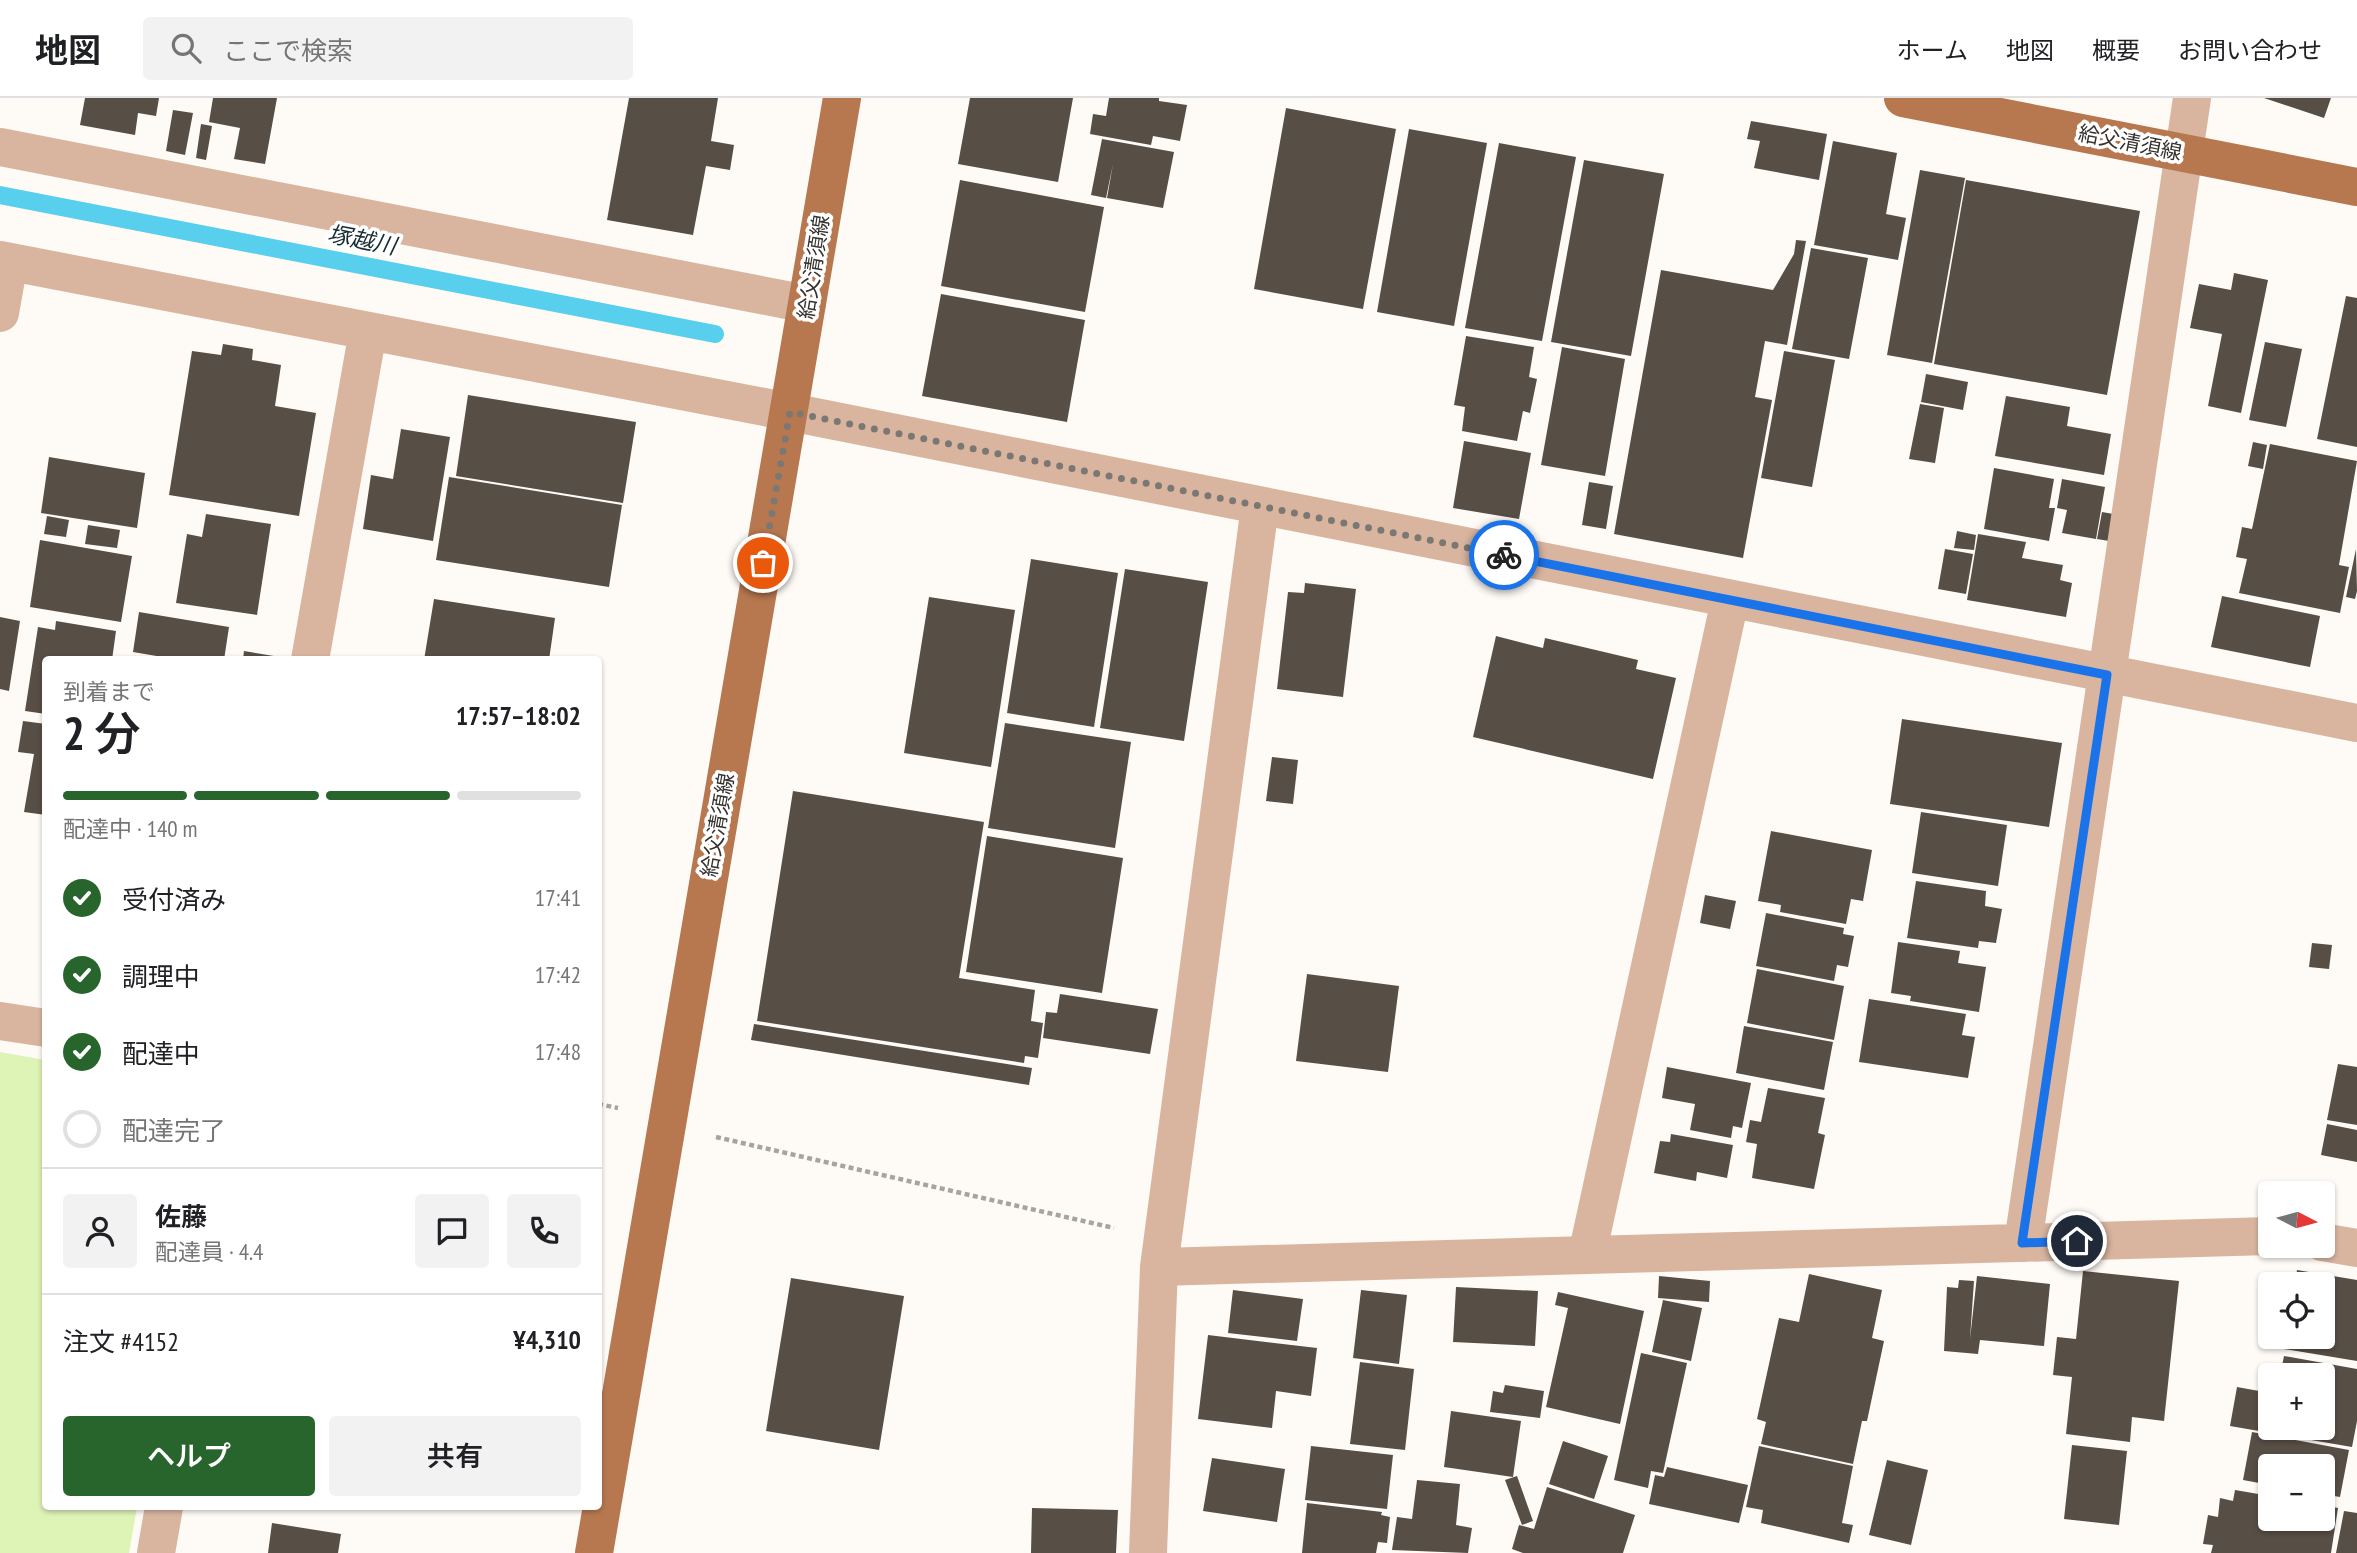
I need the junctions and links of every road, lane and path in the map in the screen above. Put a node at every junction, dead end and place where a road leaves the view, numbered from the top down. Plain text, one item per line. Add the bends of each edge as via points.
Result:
1 (842, 98) edge
2 (1903, 98) edge
3 (2192, 98) edge
4 (0, 147) edge
5 (2182, 153) junction
6 (2357, 187) edge
7 (5, 261) edge
8 (807, 304) junction
9 (0, 313) edge
10 (368, 331) junction
11 (790, 412) junction
12 (1260, 506) junction
13 (1730, 600) junction
14 (311, 656) edge
15 (2107, 675) junction
16 (2357, 723) edge
17 (0, 1021) edge
18 (42, 1027) edge
19 (667, 1126) junction
20 (2258, 1236) edge
21 (2022, 1243) junction
22 (2335, 1244) edge
23 (2357, 1248) edge
24 (1161, 1253) junction
25 (1587, 1255) junction
26 (602, 1506) edge
27 (163, 1510) edge
28 (601, 1510) edge
29 (156, 1553) edge
30 (594, 1553) edge
31 (1148, 1553) edge

1 - 8 main road, 給父清須線
2 - 5 main road, 給父清須線
3 - 5 street
4 - 8 street
5 - 6 main road, 給父清須線
5 - 15 street
7 - 9 street
7 - 10 street
8 - 11 main road, 給父清須線
10 - 11 street
10 - 14 street
11 - 12 street
11 - 19 main road, 給父清須線
12 - 13 street
12 - 24 street
13 - 15 street
13 - 25 street
15 - 16 street
15 - 21 street
17 - 18 street
19 - 24 path
19 - 26 main road, 給父清須線
20 - 21 street
21 - 25 street
22 - 23 street
24 - 25 street
24 - 31 street
27 - 29 street
28 - 30 main road, 給父清須線

